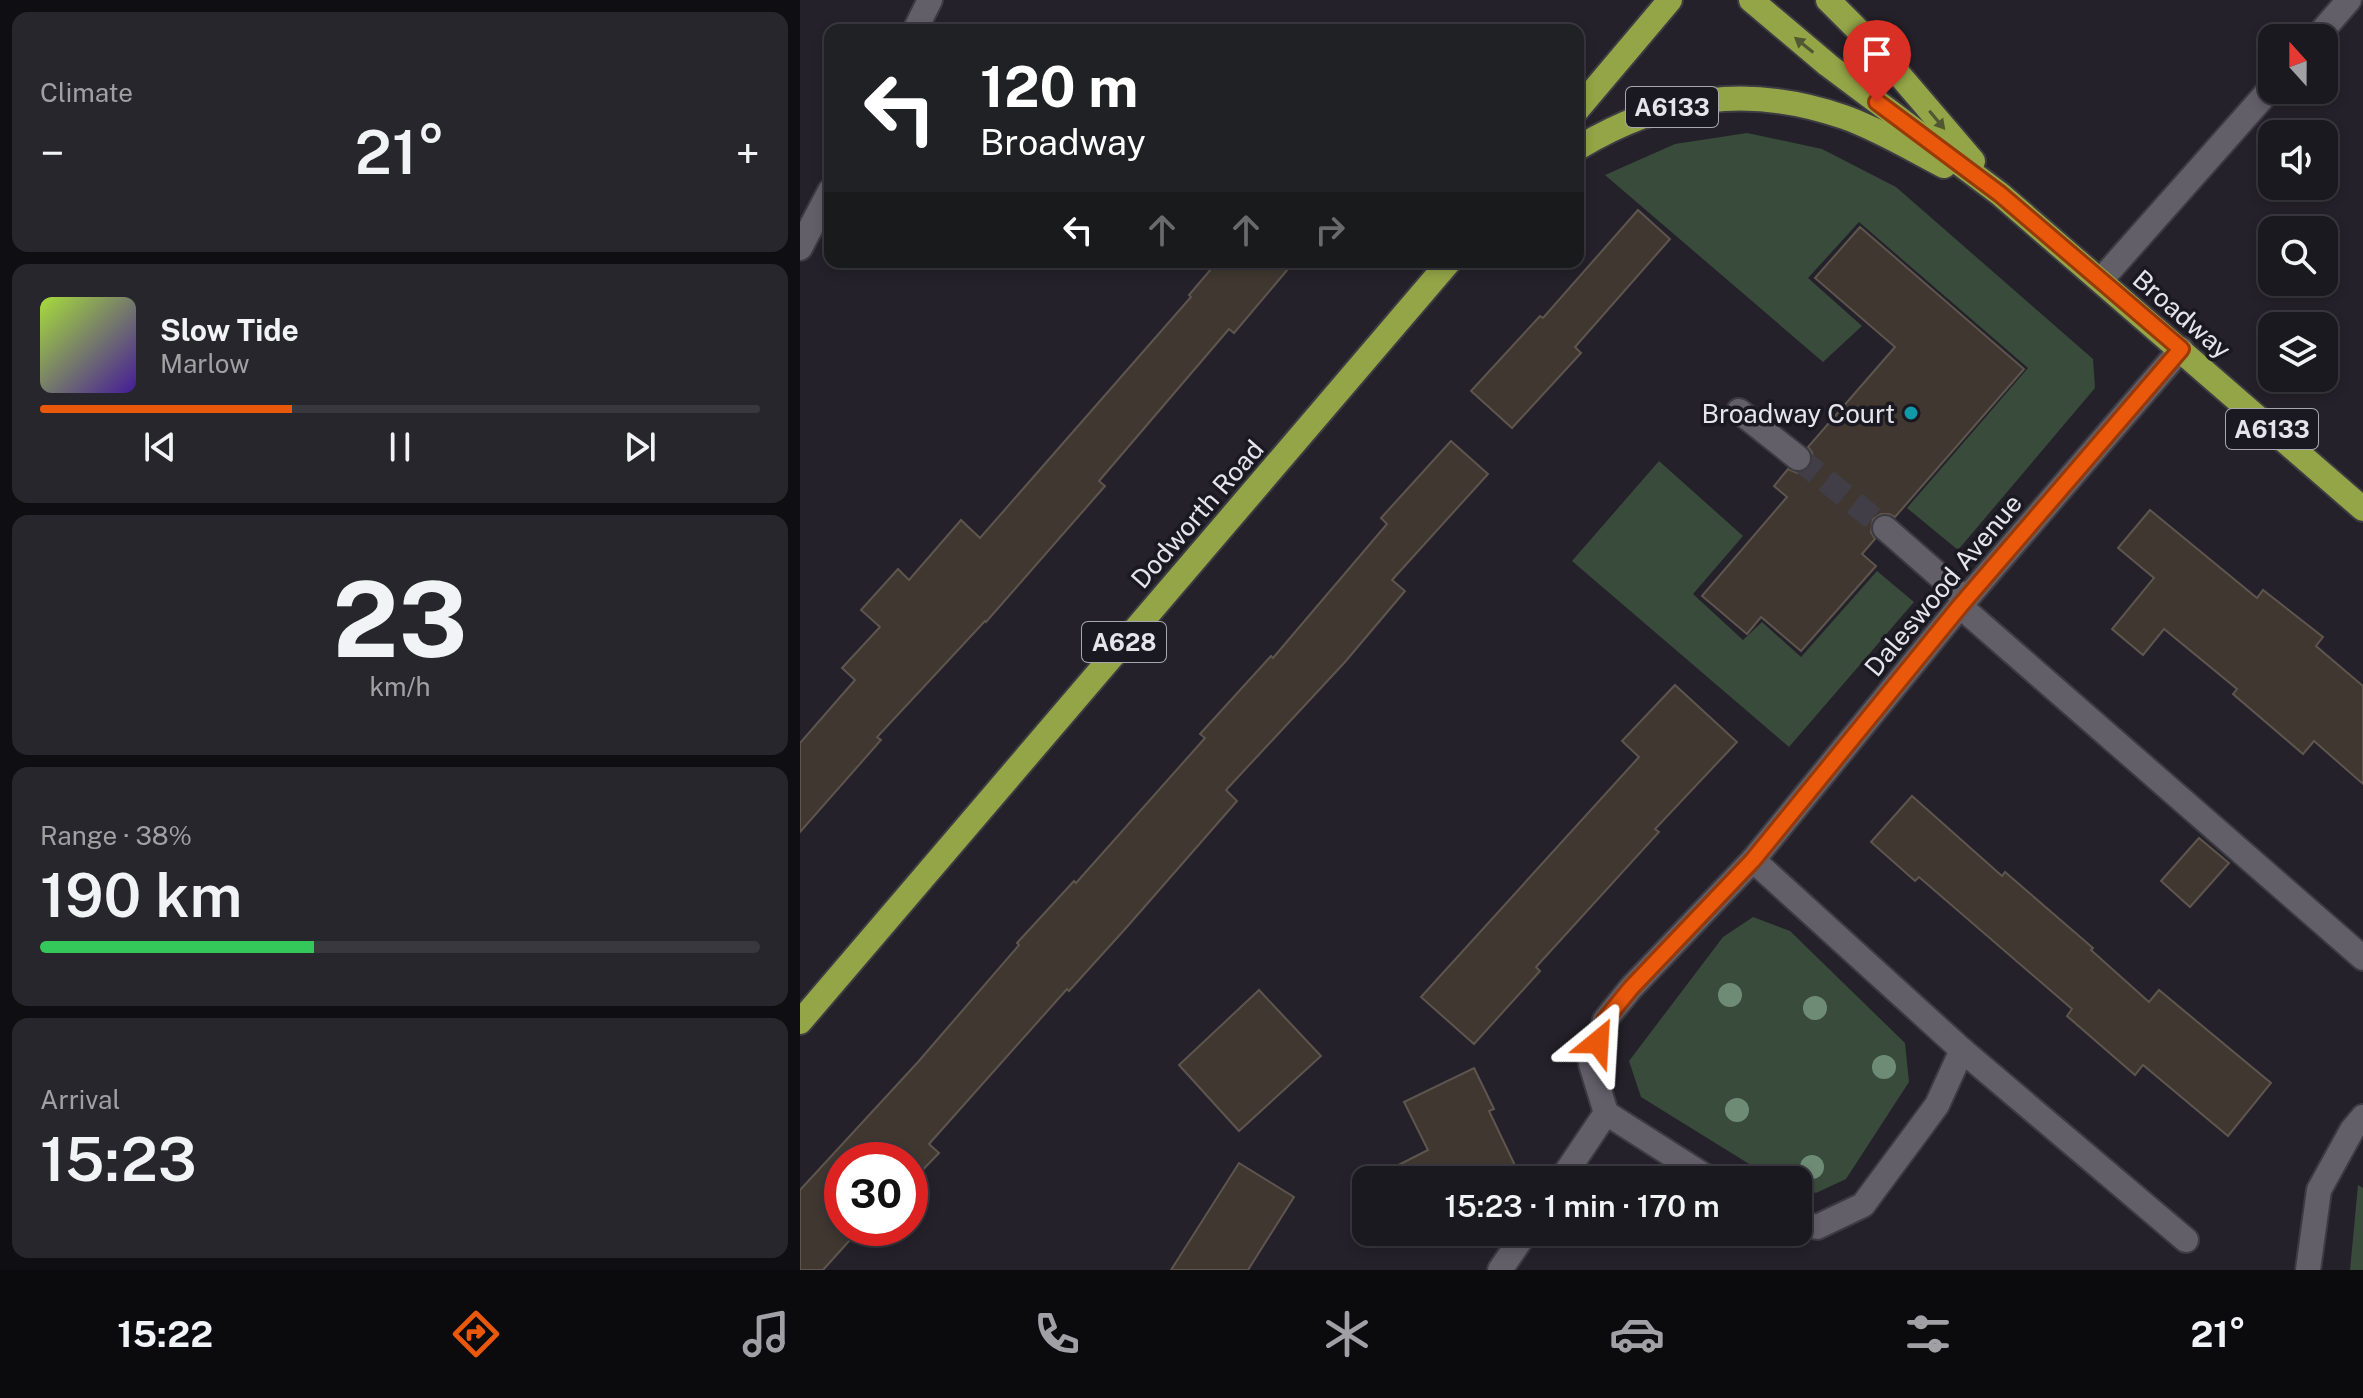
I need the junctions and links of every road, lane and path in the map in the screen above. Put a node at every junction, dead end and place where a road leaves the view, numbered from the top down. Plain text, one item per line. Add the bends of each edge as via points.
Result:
1 (930, 0) edge
2 (1670, 0) edge
3 (1751, 0) edge
4 (1828, 0) edge
5 (2349, 0) edge
6 (918, 24) edge
7 (2328, 24) edge
8 (1584, 102) edge
9 (2258, 103) edge
10 (1584, 144) edge
11 (2000, 194) junction
12 (824, 202) edge
13 (800, 248) edge
14 (1444, 268) edge
15 (2101, 280) junction
16 (2181, 349) junction
17 (1739, 411) dead end
18 (1798, 458) tunnel mouth
19 (2363, 509) edge
20 (1885, 528) tunnel mouth
21 (1963, 603) junction
22 (1753, 860) junction
23 (2363, 958) edge
24 (800, 1022) edge
25 (1962, 1050) junction
26 (1606, 1113) junction
27 (2363, 1117) edge
28 (1570, 1166) edge
29 (1689, 1166) edge
30 (1812, 1226) edge
31 (2186, 1240) dead end
32 (1516, 1246) edge
33 (1500, 1270) edge
34 (2308, 1270) edge

1 - 6 street
2 - 8 highway
11 -> 3 highway, Broadway / A6133
4 -> 11 highway, Broadway / A6133 via 1879,51
5 - 7 street
9 - 15 street
10 - 11 highway, A6133 via 1654,112 1696,102 1775,99 1846,117
11 - 15 highway, Broadway / A6133
12 - 13 street
14 - 24 highway, Dodworth Road / A628
15 - 16 highway, Broadway / A6133
16 - 19 highway, Broadway / A6133
16 - 21 street, Daleswood Avenue
17 - 18 street
20 - 21 street
21 - 22 street, Daleswood Avenue
21 - 23 street
22 - 25 street
22 - 26 street, Daleswood Avenue via 1605,1020 1591,1064
25 - 30 street via 1937,1105 1863,1205
25 - 31 street
26 - 28 street
26 - 29 street
27 - 34 street via 2319,1190
32 - 33 street

